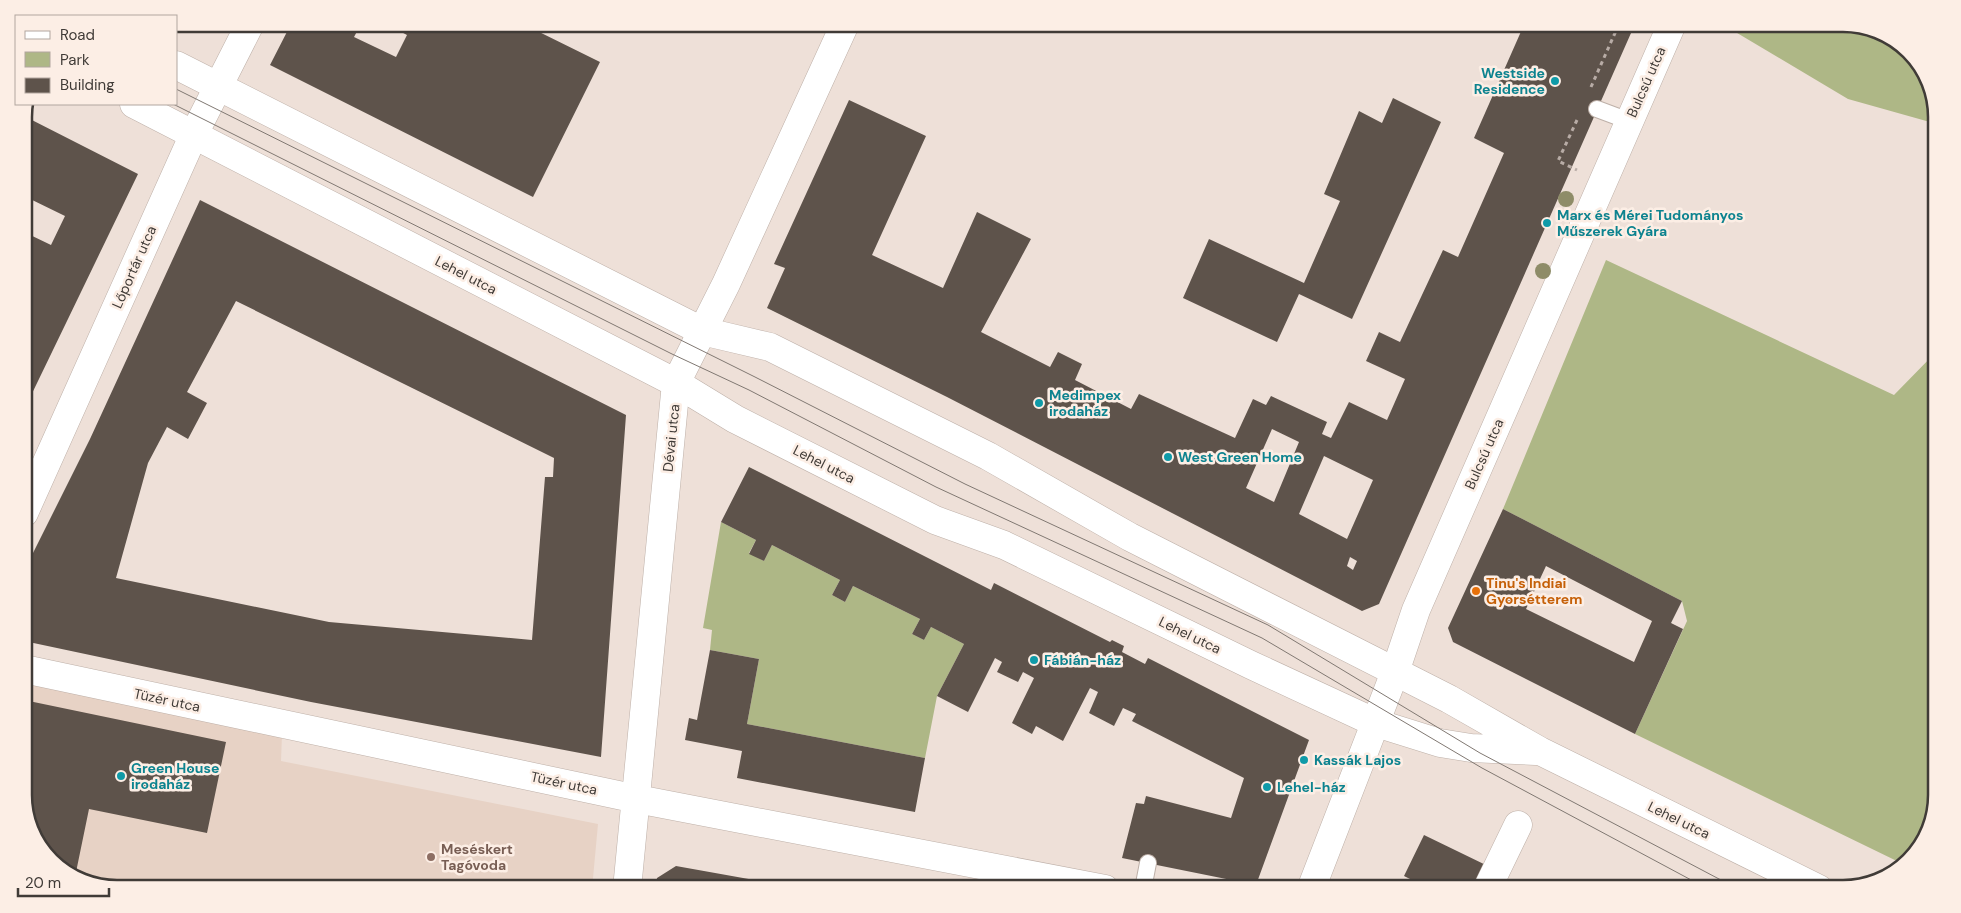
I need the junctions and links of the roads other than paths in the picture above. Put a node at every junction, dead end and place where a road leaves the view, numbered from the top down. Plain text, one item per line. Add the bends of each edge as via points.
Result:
1 (246, 32) edge
2 (841, 32) edge
3 (1668, 32) edge
4 (178, 66) edge
5 (218, 86) junction
6 (136, 105) edge
7 (1597, 109) dead end
8 (1629, 121) junction
9 (194, 134) junction
10 (702, 331) junction
11 (676, 384) junction
12 (33, 493) edge
13 (33, 672) edge
14 (1395, 672) junction
15 (1376, 722) junction
16 (1540, 752) junction
17 (637, 798) junction
18 (1518, 825) dead end
19 (1148, 863) dead end
20 (628, 880) edge
21 (1059, 880) edge
22 (1145, 880) edge
23 (1315, 880) edge
24 (1491, 880) edge
25 (1801, 880) edge

1 - 5 street, Lőportár utca
2 - 10 street, Dévai utca
3 - 8 street, Bulcsú utca
4 - 5 street, Lehel utca
5 - 9 street, Lőportár utca
5 - 10 street, Lehel utca
6 - 9 street, Lehel utca
7 - 8 lane
8 - 14 street, Bulcsú utca via 1416,610
9 - 11 street, Lehel utca
9 - 12 street, Lőportár utca
10 - 11 street, Dévai utca
10 - 14 street, Lehel utca via 778,350 988,456 1130,537
11 - 15 street, Lehel utca via 736,419 934,520 1004,544 1251,665
11 - 17 street, Dévai utca
13 - 17 street, Tüzér utca
14 - 15 street, Bulcsú utca
14 - 16 street, Lehel utca via 1457,703
15 - 16 street, Lehel utca via 1440,743
15 - 23 street, Bulcsú utca
16 - 25 street, Lehel utca
17 - 20 street, Dévai utca
17 - 21 street, Tüzér utca
18 - 24 street
19 - 22 lane

